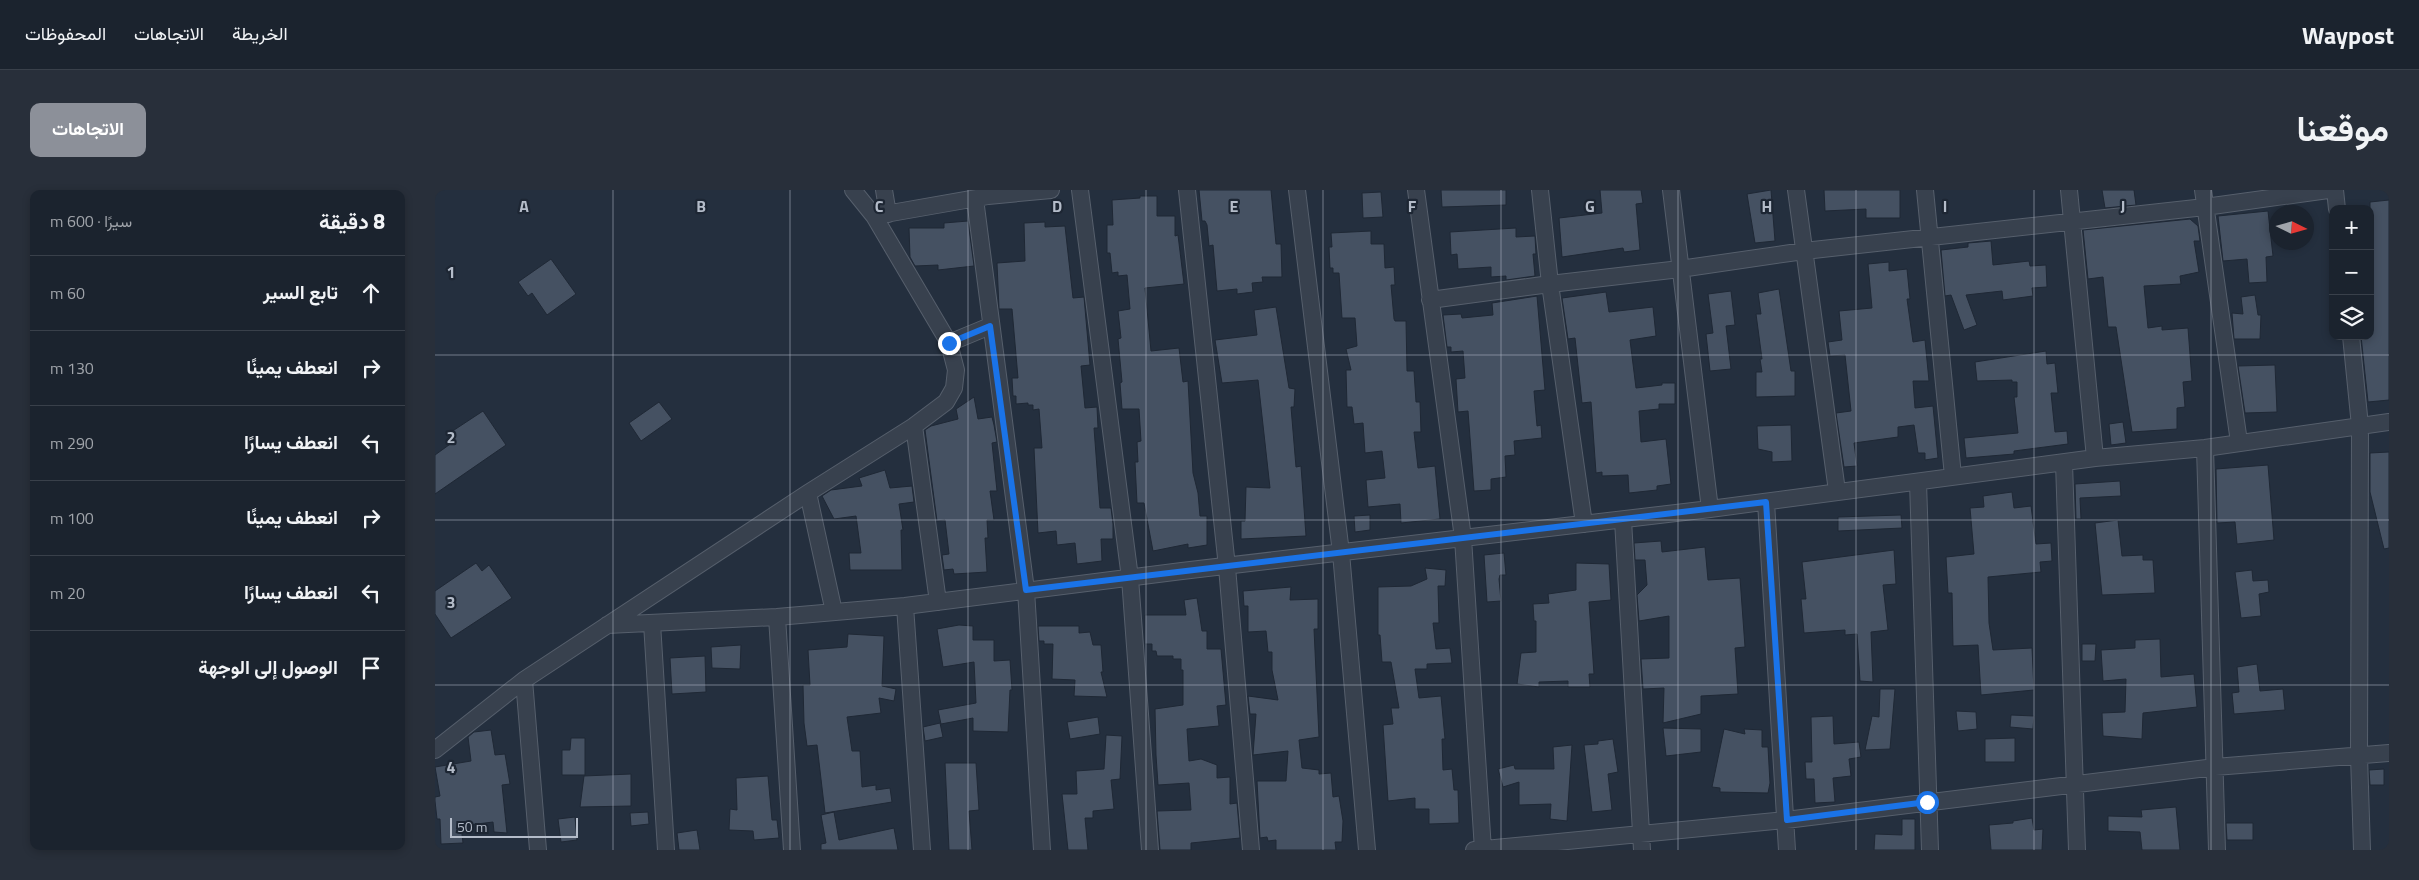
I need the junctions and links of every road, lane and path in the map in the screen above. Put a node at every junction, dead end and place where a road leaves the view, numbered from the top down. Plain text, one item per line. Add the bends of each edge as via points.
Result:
1 (853, 190) edge
2 (884, 190) edge
3 (1051, 190) edge
4 (1080, 190) edge
5 (1187, 190) edge
6 (1297, 190) edge
7 (1415, 190) edge
8 (1540, 190) edge
9 (1671, 190) edge
10 (1796, 190) edge
11 (1925, 190) edge
12 (2069, 190) edge
13 (2203, 190) edge
14 (2328, 190) edge
15 (2335, 190) edge
16 (984, 195) edge
17 (2337, 205) edge
18 (2205, 207) junction
19 (881, 215) junction
20 (2073, 220) junction
21 (1930, 236) junction
22 (1804, 251) junction
23 (1680, 269) junction
24 (1550, 284) junction
25 (1430, 300) junction
26 (990, 326) junction
27 (2351, 340) edge
28 (949, 343) junction
29 (2389, 422) edge
30 (914, 426) junction
31 (2360, 426) junction
32 (2239, 442) junction
33 (2205, 448) junction
34 (2095, 458) junction
35 (2064, 462) junction
36 (1953, 476) junction
37 (1918, 482) junction
38 (1837, 491) junction
39 (808, 493) junction
40 (1766, 502) junction
41 (1709, 510) junction
42 (1623, 520) junction
43 (1584, 524) junction
44 (1463, 538) junction
45 (1341, 553) junction
46 (1227, 567) junction
47 (1130, 578) junction
48 (1026, 590) junction
49 (938, 602) junction
50 (905, 606) junction
51 (834, 612) junction
52 (777, 617) junction
53 (652, 623) junction
54 (607, 625) junction
55 (524, 680) junction
56 (435, 750) edge
57 (2389, 753) edge
58 (2359, 756) junction
59 (2215, 767) junction
60 (2074, 785) junction
61 (1927, 802) junction
62 (1787, 820) junction
63 (1641, 842) edge
64 (538, 850) edge
65 (665, 850) edge
66 (793, 850) edge
67 (921, 850) edge
68 (1042, 850) edge
69 (1150, 850) edge
70 (1251, 850) edge
71 (1367, 850) edge
72 (1480, 850) edge
73 (1787, 850) edge
74 (1930, 850) edge
75 (2077, 850) edge
76 (2217, 850) edge
77 (2362, 850) edge

1 - 19 street
2 - 19 street
3 - 16 street
4 - 47 street
5 - 46 street
6 - 45 street
7 - 25 street
8 - 24 street
9 - 23 street
10 - 22 street
11 - 21 street
12 - 20 street
13 - 18 street
14 - 18 street
15 - 17 street
16 - 19 street
16 - 26 street
18 - 20 street
18 - 32 street
19 - 28 street
20 - 21 street
20 - 34 street
21 - 22 street
21 - 36 street
22 - 23 street
22 - 38 street
23 - 24 street
23 - 41 street
24 - 25 street
24 - 43 street
25 - 44 street
26 - 28 street
26 - 48 street
27 - 31 street
28 - 30 street via 956,370 954,388 946,402
29 - 31 street
30 - 39 street
30 - 49 street
31 - 32 street
31 - 58 street
32 - 33 street
33 - 34 street
33 - 59 street
34 - 35 street
35 - 36 street
35 - 60 street
36 - 37 street
37 - 38 street
37 - 61 street
38 - 40 street
39 - 51 street
39 - 54 street
40 - 41 street
40 - 62 street
41 - 42 street
42 - 43 street
42 - 63 street
43 - 44 street
44 - 45 street
44 - 72 street
45 - 46 street
45 - 71 street
46 - 47 street
46 - 70 street
47 - 48 street
47 - 69 street
48 - 49 street
48 - 68 street
49 - 50 street
50 - 51 street
50 - 67 street
51 - 52 street
52 - 53 street
52 - 66 street
53 - 54 street
53 - 65 street
54 - 55 street
55 - 56 street
55 - 64 street
57 - 58 street
58 - 59 street
58 - 77 street
59 - 60 street
59 - 76 street
60 - 61 street
60 - 75 street
61 - 62 street
61 - 74 street
62 - 63 street
62 - 73 street
63 - 72 street

